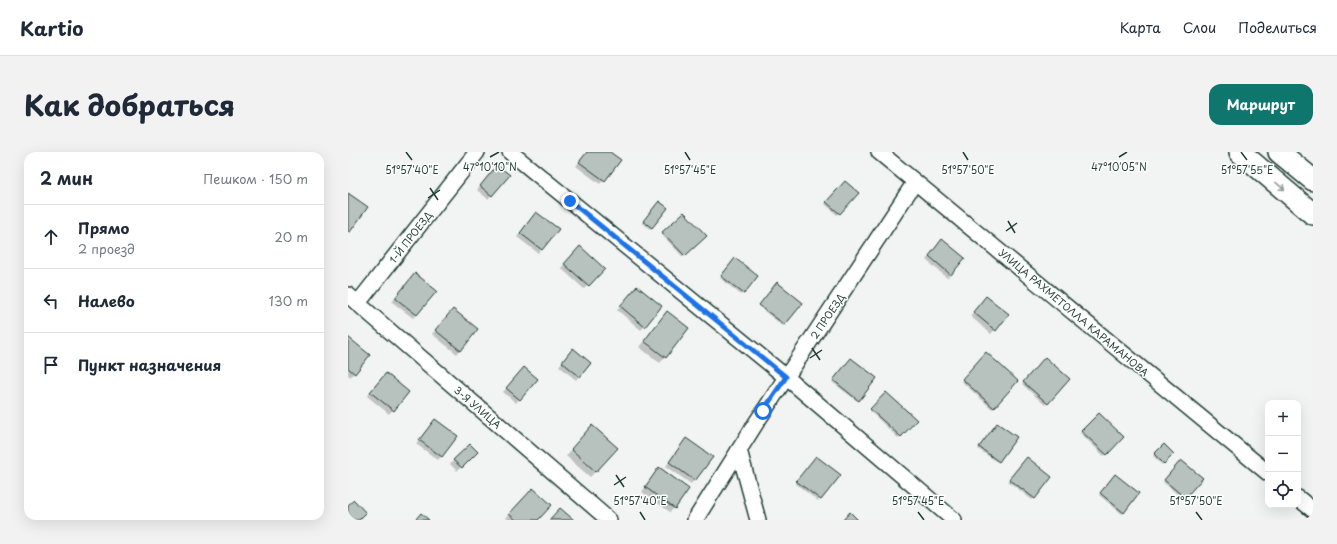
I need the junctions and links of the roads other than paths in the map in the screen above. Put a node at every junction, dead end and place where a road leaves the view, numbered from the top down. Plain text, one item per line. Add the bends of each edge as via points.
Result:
1 (477, 152) edge
2 (510, 152) edge
3 (879, 152) edge
4 (1240, 152) edge
5 (1279, 152) edge
6 (1313, 180) edge
7 (916, 182) junction
8 (1313, 214) edge
9 (353, 299) edge
10 (786, 377) junction
11 (739, 450) junction
12 (1267, 472) edge
13 (1301, 500) edge
14 (1313, 510) edge
15 (609, 520) edge
16 (695, 520) edge
17 (758, 520) edge
18 (954, 520) edge

1 - 9 street, 1-Й ПРОЕЗД
2 - 10 street
3 - 7 street, УЛИЦА РАХМЕТОЛЛА КАРАМАНОВА
4 -> 8 main road
5 - 6 main road
7 - 10 street, 2 ПРОЕЗД
7 - 12 street, УЛИЦА РАХМЕТОЛЛА КАРАМАНОВА
9 - 15 street, 3-Я УЛИЦА
10 - 11 street, 2 ПРОЕЗД
10 - 18 street
11 - 16 street, 2 ПРОЕЗД
11 - 17 street
13 - 14 street

